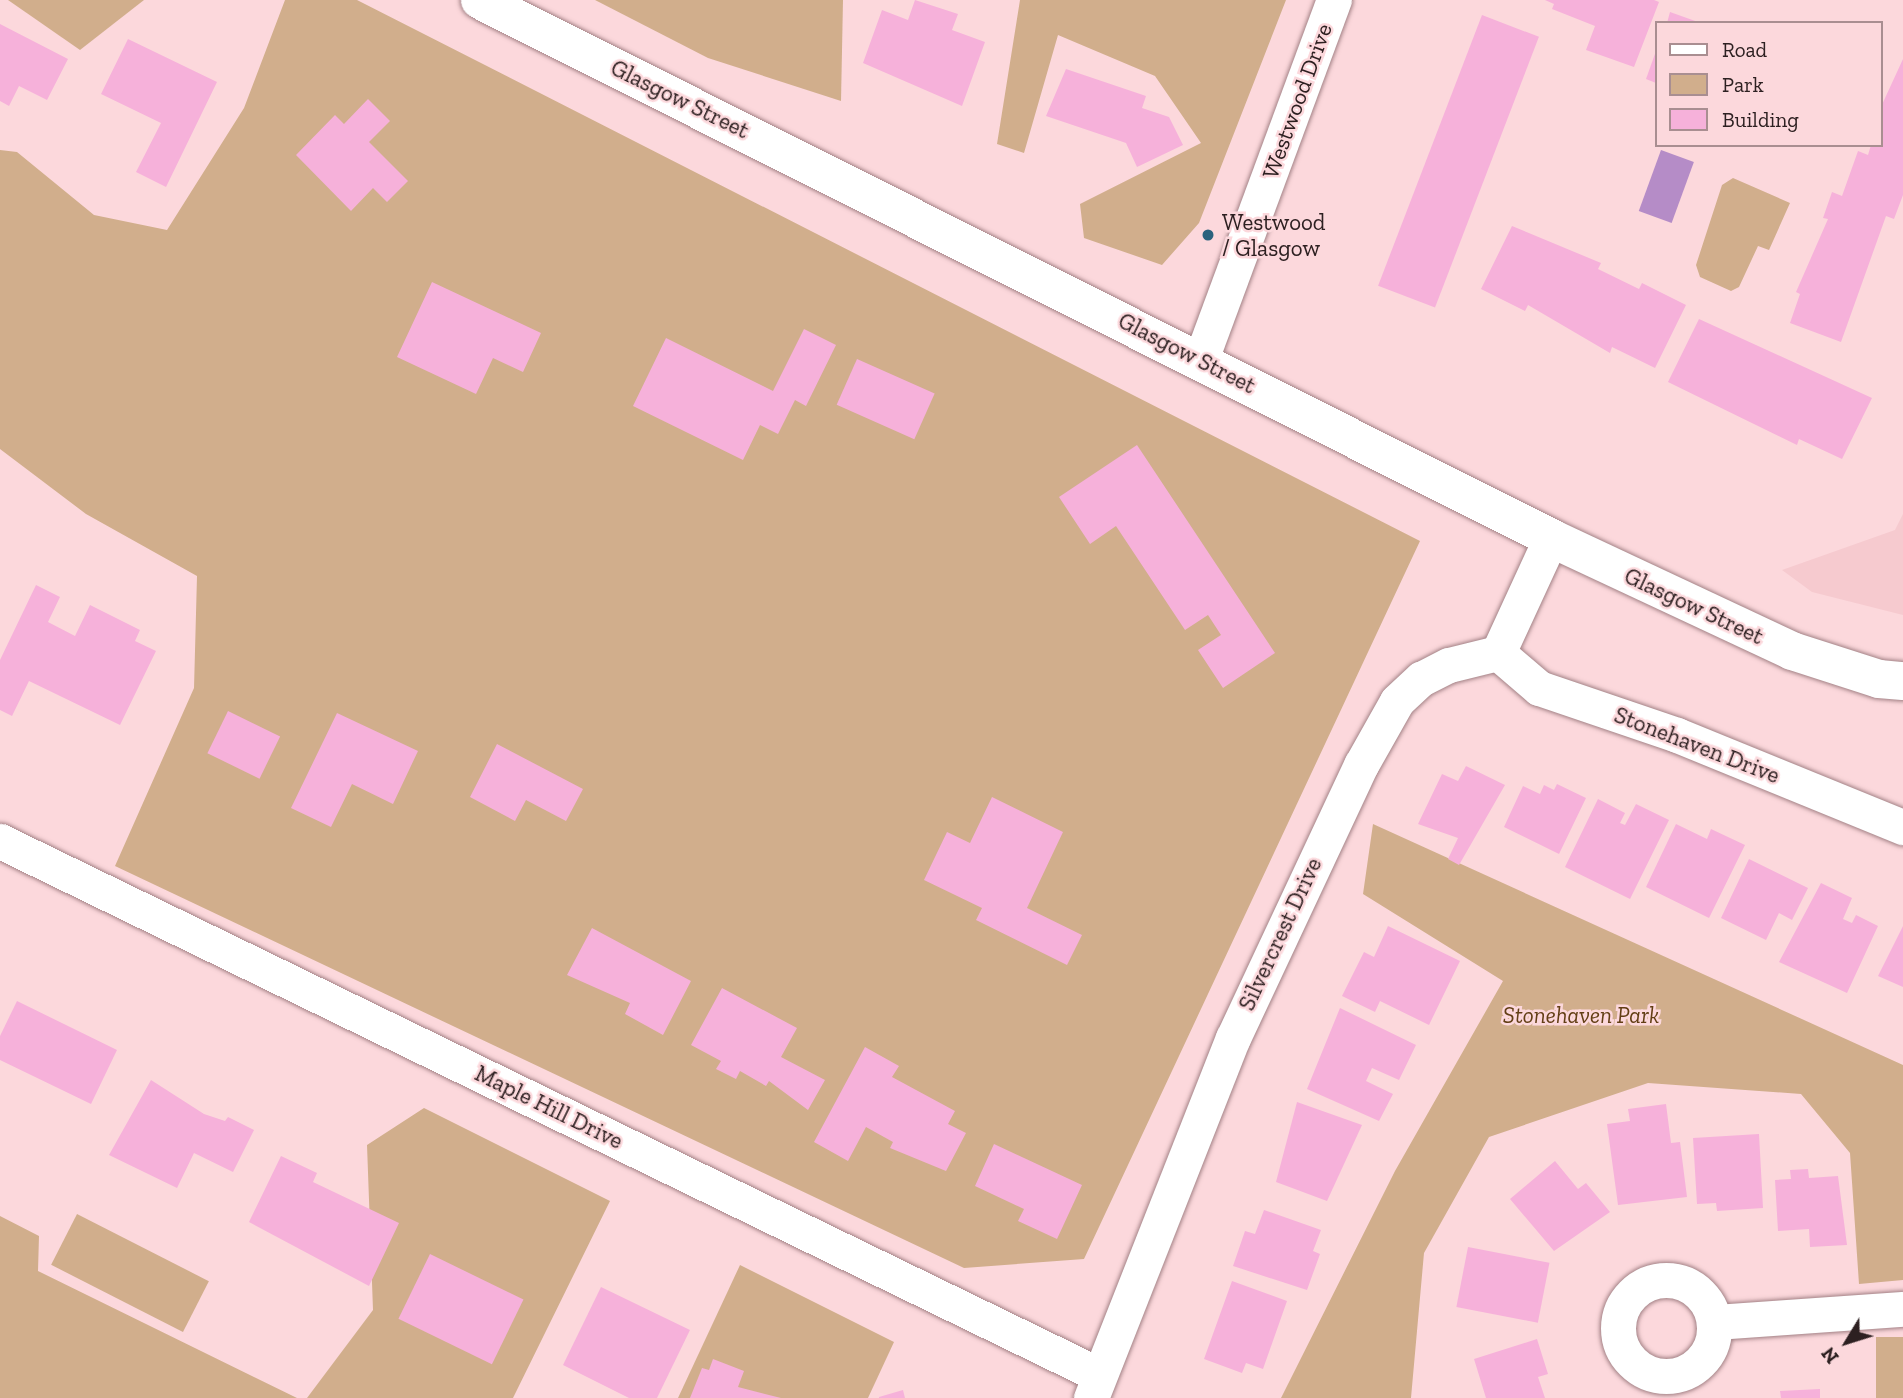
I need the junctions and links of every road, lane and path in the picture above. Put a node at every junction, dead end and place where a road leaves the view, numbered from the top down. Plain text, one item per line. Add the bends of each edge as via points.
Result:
1 (480, 0) edge
2 (1334, 0) edge
3 (1201, 359) junction
4 (1550, 538) junction
5 (1498, 653) junction
6 (1903, 681) edge
7 (1903, 827) edge
8 (0, 841) edge
9 (1903, 1309) edge
10 (1714, 1322) dead end
11 (1094, 1386) edge

1 - 3 street, Glasgow Street
2 - 3 street, Westwood Drive
3 - 4 street, Glasgow Street
4 - 5 street
4 - 6 street, Glasgow Street via 1792,651 1880,679
5 - 7 street, Stonehaven Drive via 1539,688 1677,735
5 - 11 street, Silvercrest Drive via 1450,665 1421,679 1397,701 1361,765 1233,1038
8 - 11 street, Maple Hill Drive
9 - 10 street

